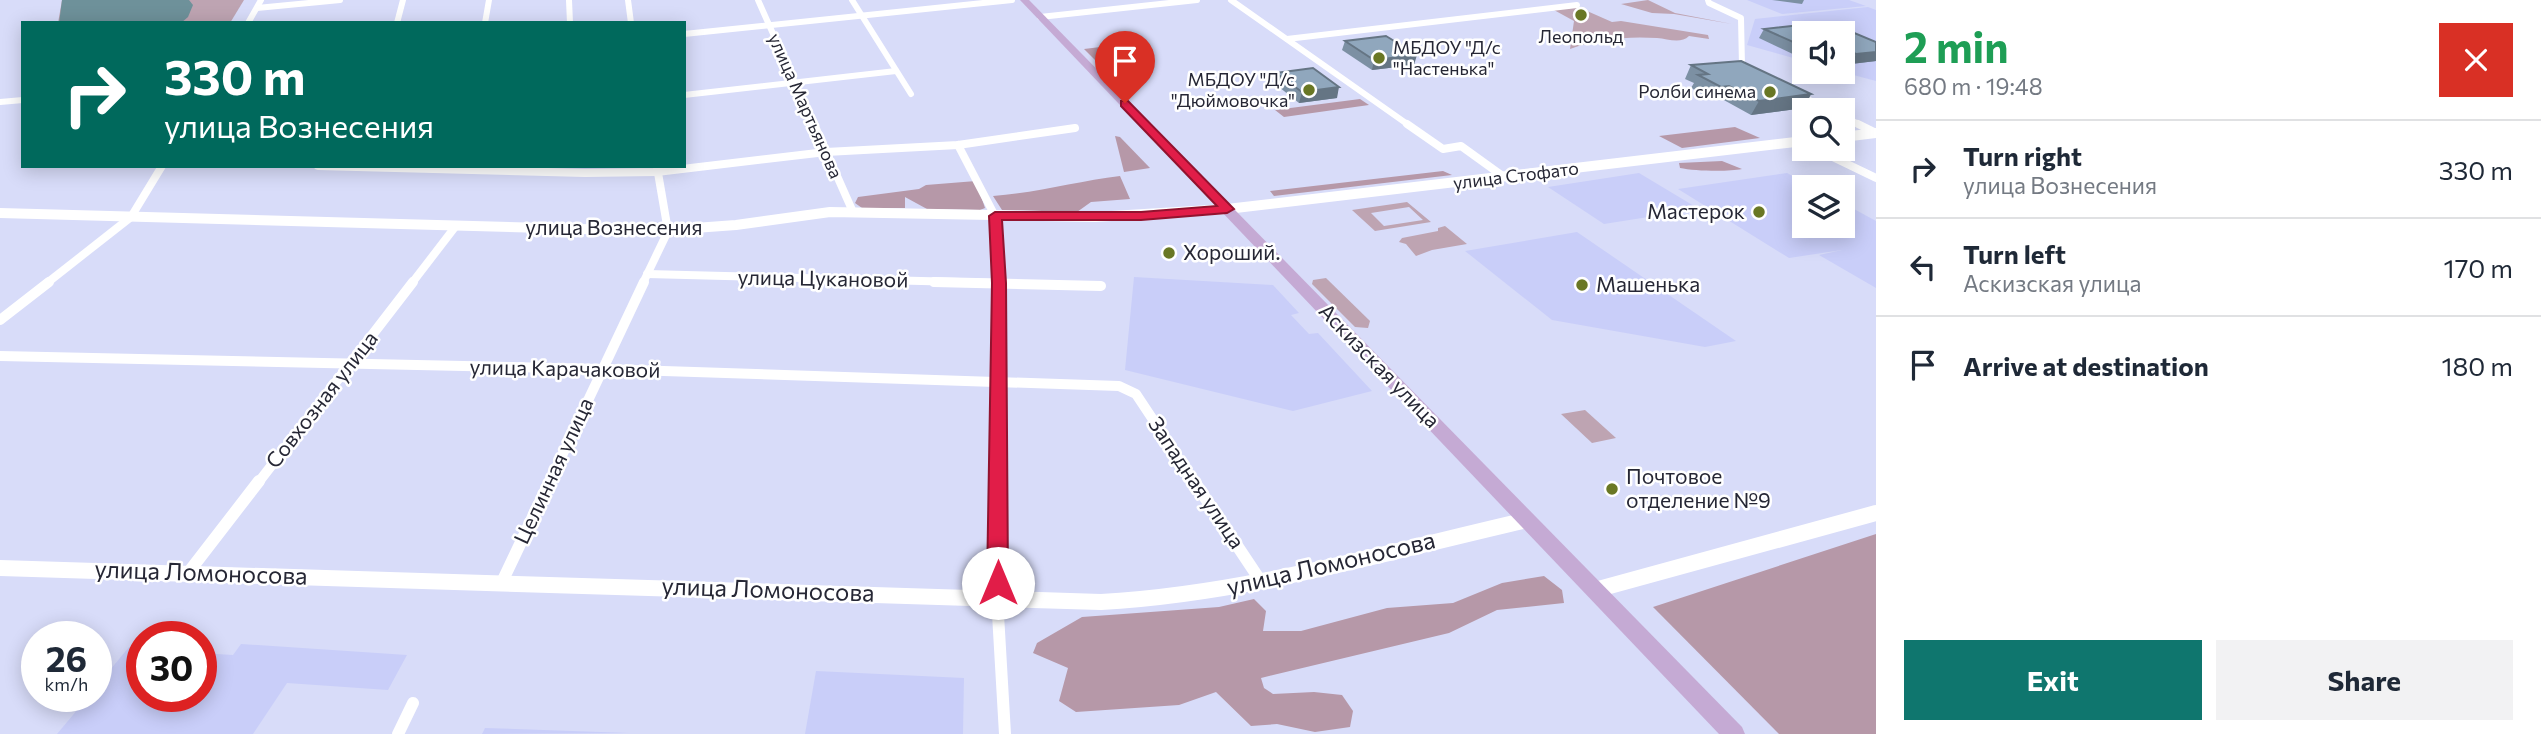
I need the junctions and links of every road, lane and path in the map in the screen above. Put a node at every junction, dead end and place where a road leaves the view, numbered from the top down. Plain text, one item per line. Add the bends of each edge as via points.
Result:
1 (261, 0) edge
2 (340, 0) edge
3 (403, 0) edge
4 (489, 0) edge
5 (569, 0) edge
6 (628, 0) edge
7 (758, 0) edge
8 (852, 0) edge
9 (1012, 0) edge
10 (1024, 0) edge
11 (1197, 0) edge
12 (1231, 0) edge
13 (1709, 0) edge
14 (1577, 5) dead end
15 (257, 8) junction
16 (860, 15) junction
17 (1040, 17) junction
18 (249, 21) edge
19 (398, 21) edge
20 (485, 21) edge
21 (570, 21) edge
22 (631, 21) edge
23 (769, 25) junction
24 (686, 34) edge
25 (1287, 39) junction
26 (896, 71) junction
27 (1758, 75) edge
28 (795, 82) junction
29 (1794, 92) edge
30 (911, 94) dead end
31 (686, 95) edge
32 (1806, 98) edge
33 (21, 100) edge
34 (0, 102) edge
35 (1855, 122) edge
36 (1075, 128) dead end
37 (1876, 133) edge
38 (1855, 136) edge
39 (1792, 143) edge
40 (958, 145) junction
41 (826, 152) junction
42 (1841, 161) edge
43 (686, 166) edge
44 (161, 168) edge
45 (394, 168) edge
46 (657, 169) edge
47 (1504, 177) junction
48 (1876, 178) edge
49 (1227, 209) junction
50 (853, 212) junction
51 (0, 213) edge
52 (995, 216) junction
53 (131, 217) junction
54 (456, 227) junction
55 (668, 231) junction
56 (647, 274) junction
57 (999, 283) junction
58 (1101, 286) dead end
59 (0, 320) edge
60 (0, 356) edge
61 (351, 363) junction
62 (602, 369) junction
63 (998, 381) junction
64 (1129, 389) joint
65 (1876, 513) edge
66 (1527, 520) junction
67 (0, 568) edge
68 (188, 573) junction
69 (1259, 580) junction
70 (502, 582) junction
71 (1595, 590) junction
72 (997, 597) junction
73 (413, 703) dead end
74 (398, 734) edge
75 (1005, 734) edge
76 (1734, 734) edge

1 - 15 street
2 - 15 street
3 - 19 street
4 - 20 street
5 - 21 street
6 - 22 street
7 - 23 street, улица Мартьянова
8 - 16 street
9 - 16 street
10 - 17 main road, Аскизская улица
11 - 17 street
12 - 25 street
13 - 27 street via 1741,18 1742,65
14 - 25 street
15 - 18 street
16 - 23 street
16 - 26 street
17 - 49 main road, Аскизская улица
23 - 24 street
23 - 28 street, улица Мартьянова
25 - 47 street via 1443,149 1461,146
26 - 28 street
26 - 30 street
28 - 31 street
28 - 41 street, улица Мартьянова
29 - 32 street
33 - 34 street
35 - 37 street
36 - 40 street
37 - 38 street
39 - 47 street, улица Стофато
40 - 41 street
40 - 52 street
41 - 43 street
41 - 50 street, улица Мартьянова
42 - 48 street
44 - 53 street
45 - 46 street via 585,173
46 - 55 street
47 - 49 street, улица Стофато
49 - 52 street, улица Вознесения via 1130,216
49 - 66 main road, Аскизская улица
50 - 52 street, улица Вознесения
50 - 55 street, улица Вознесения
51 - 53 street, улица Вознесения
52 - 57 street
53 - 54 street, улица Вознесения
53 - 59 street
54 - 55 street, улица Вознесения
54 - 61 street, Совхозная улица
55 - 56 street, Целинная улица
56 - 57 street, улица Цукановой
56 - 62 street, Целинная улица
57 - 58 street, улица Цукановой
57 - 63 street
60 - 61 street, улица Карачаковой
61 - 62 street, улица Карачаковой
61 - 68 street, Совхозная улица
62 - 63 street, улица Карачаковой
62 - 70 street, Целинная улица
63 - 64 street, улица Карачаковой
63 - 72 street
64 - 69 street, Западная улица
65 - 71 street
66 - 69 street, улица Ломоносова
66 - 71 main road, Аскизская улица
67 - 68 street, улица Ломоносова
68 - 70 street, улица Ломоносова
69 - 72 street, улица Ломоносова via 1156,599 1101,602
70 - 72 street, улица Ломоносова
71 - 76 main road, Аскизская улица
72 - 75 street
73 - 74 street

